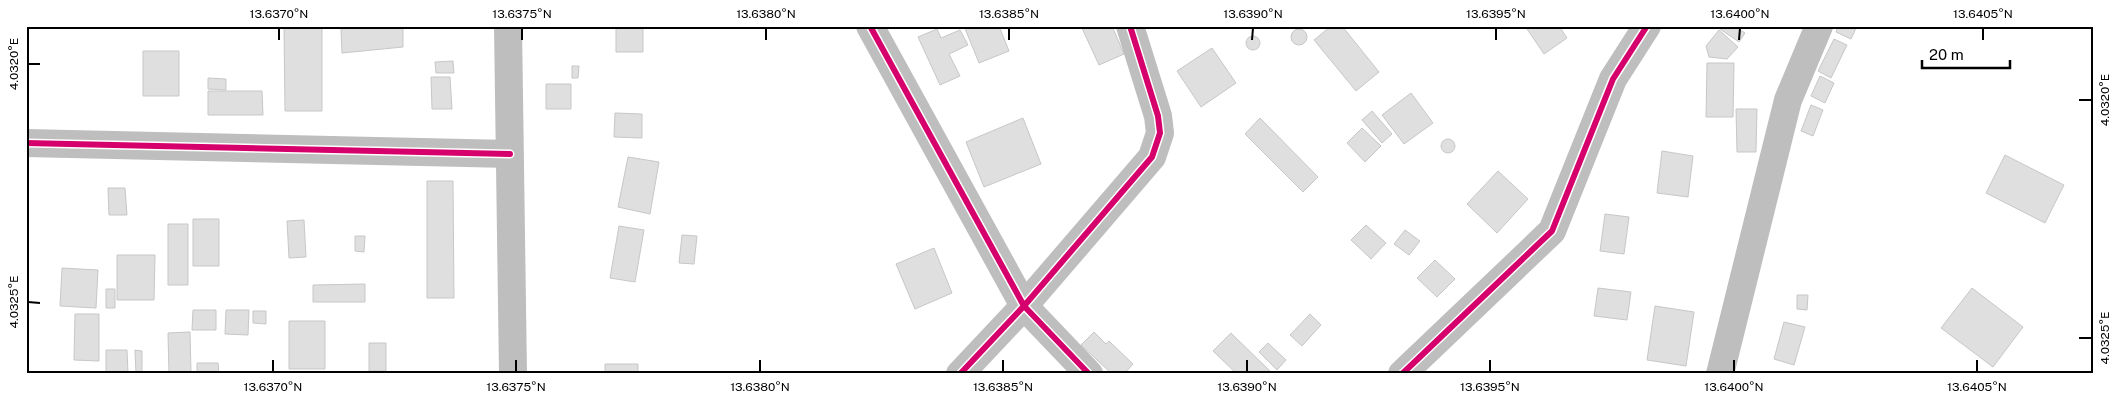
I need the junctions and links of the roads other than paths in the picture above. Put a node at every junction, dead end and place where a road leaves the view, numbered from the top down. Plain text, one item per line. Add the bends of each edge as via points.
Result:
1 (508, 26) edge
2 (870, 26) edge
3 (1130, 26) edge
4 (1647, 26) edge
5 (1819, 26) edge
6 (26, 143) edge
7 (510, 154) junction
8 (1024, 306) junction
9 (513, 374) edge
10 (960, 374) edge
11 (1089, 374) edge
12 (1402, 374) edge
13 (1720, 374) edge

1 - 7 street
2 - 8 street
3 - 8 street via 1158,116 1160,134 1152,157
4 - 12 street via 1613,79 1552,231
5 - 13 street via 1788,100
6 - 7 street
7 - 9 street
8 - 10 street
8 - 11 street

